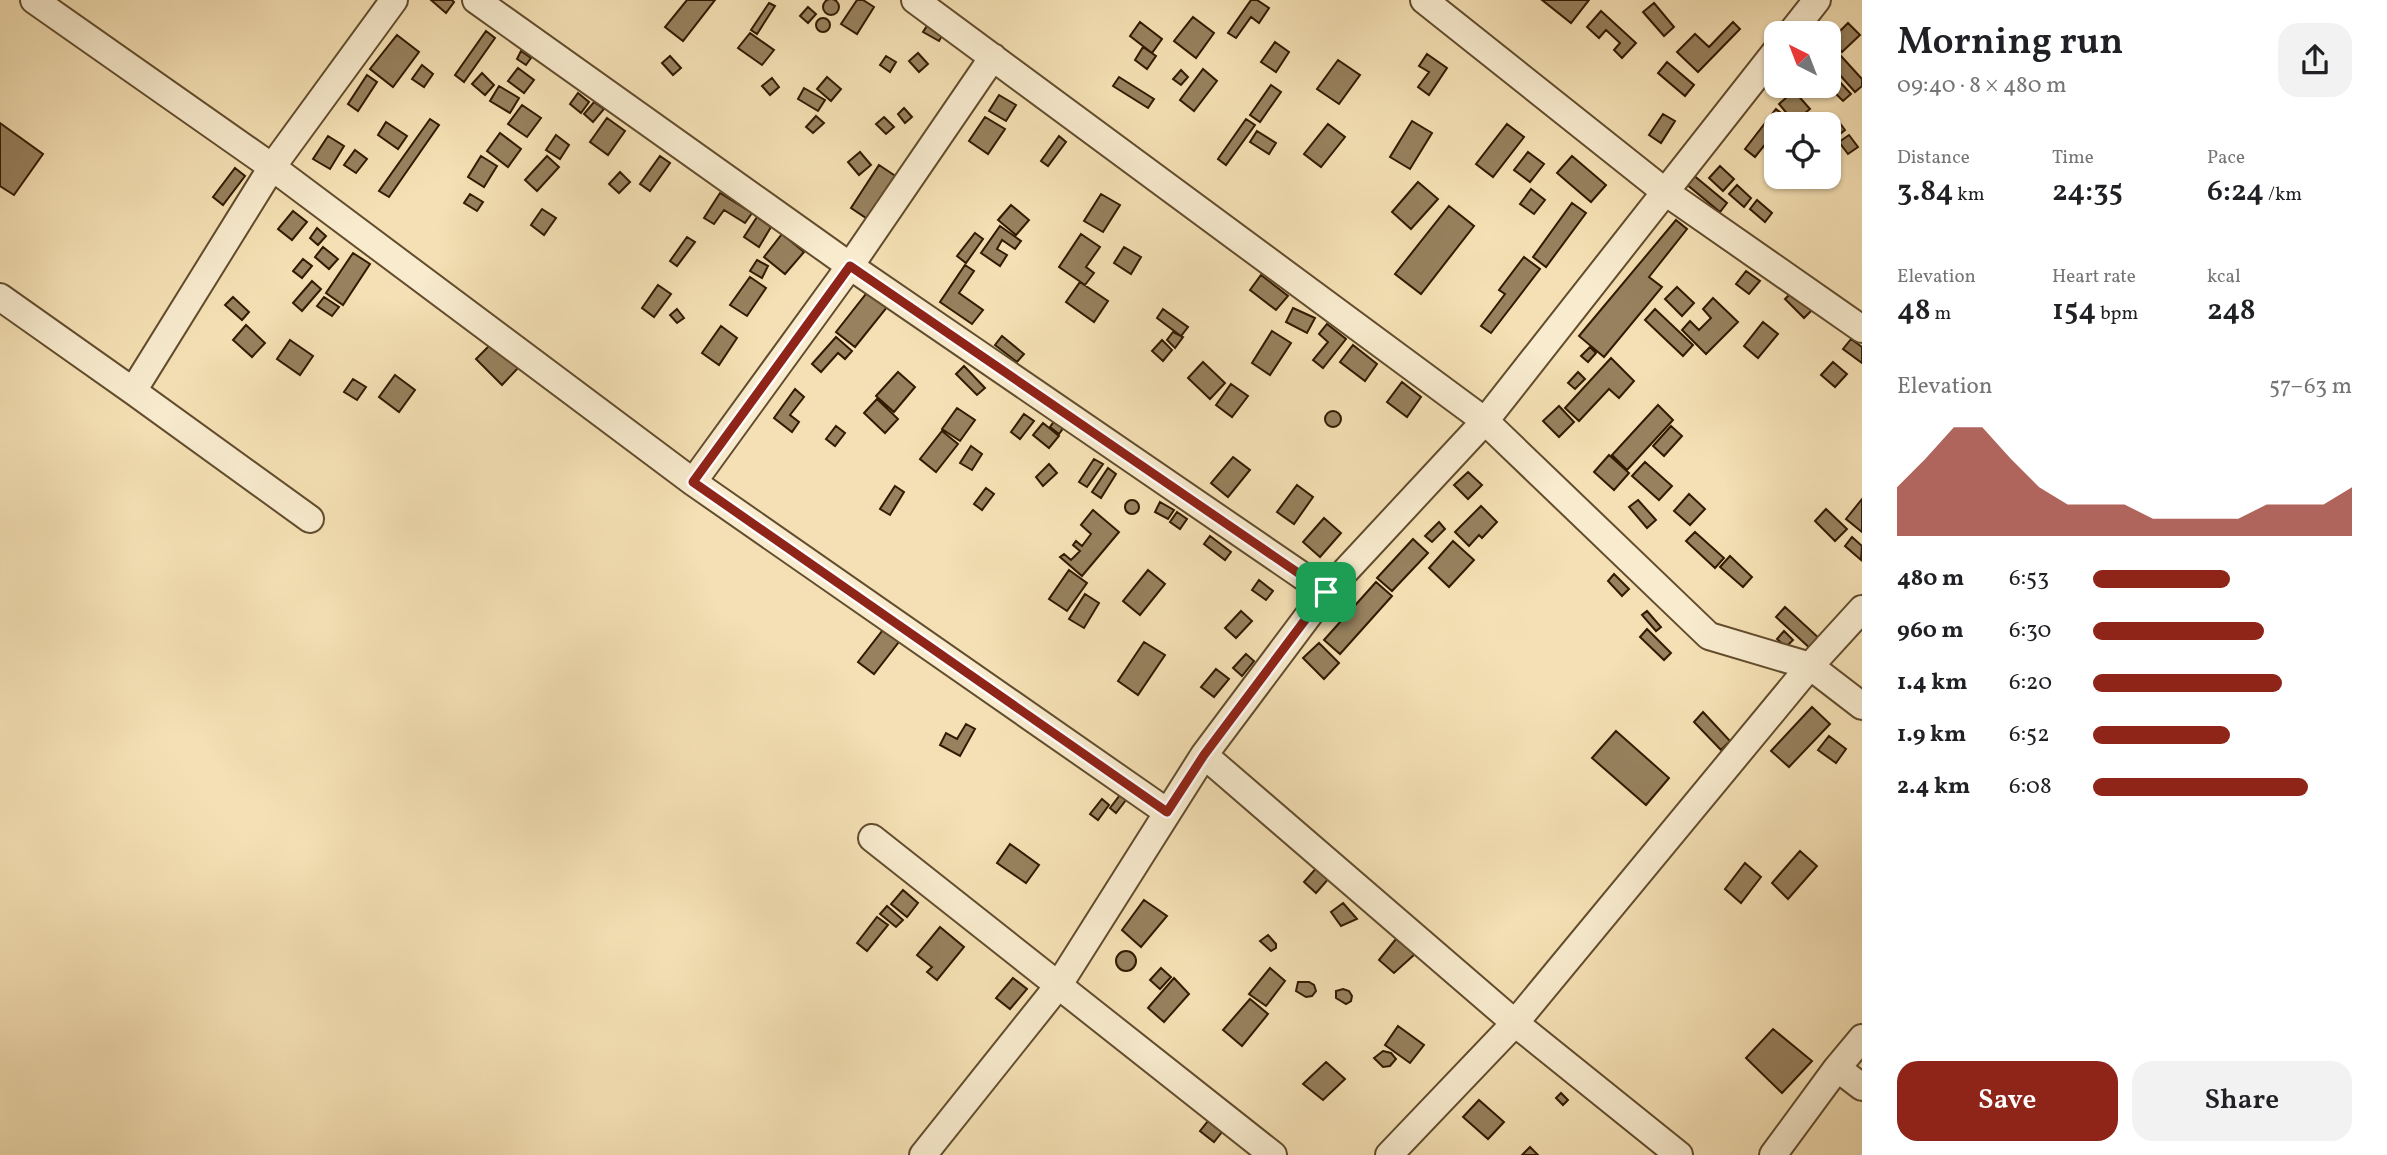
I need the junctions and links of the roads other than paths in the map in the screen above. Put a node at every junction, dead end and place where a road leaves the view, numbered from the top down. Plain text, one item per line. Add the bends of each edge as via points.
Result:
1 (34, 0) edge
2 (394, 0) edge
3 (476, 0) edge
4 (1424, 0) edge
5 (1817, 0) edge
6 (925, 3) edge
7 (1800, 21) edge
8 (993, 57) junction
9 (1764, 66) edge
10 (272, 167) junction
11 (1664, 191) junction
12 (850, 266) junction
13 (0, 297) edge
14 (1862, 329) edge
15 (133, 391) junction
16 (1485, 421) junction
17 (693, 482) junction
18 (310, 519) dead end
19 (1326, 592) junction
20 (1862, 610) edge
21 (1810, 666) junction
22 (1862, 706) edge
23 (1204, 755) junction
24 (1167, 812) junction
25 (872, 838) dead end
26 (1059, 986) junction
27 (1515, 1023) junction
28 (1862, 1038) edge
29 (1836, 1068) junction
30 (1862, 1087) edge
31 (923, 1155) edge
32 (1273, 1155) edge
33 (1389, 1155) edge
34 (1679, 1155) edge
35 (1773, 1155) edge

1 - 10 street
2 - 10 street
3 - 12 street
4 - 11 street
5 - 7 street
6 - 8 street
8 - 12 street
8 - 16 street
9 - 11 street
10 - 15 street
10 - 17 street
11 - 14 street
11 - 16 street
12 - 17 street
12 - 19 street
13 - 15 street
15 - 18 street
16 - 19 street
16 - 21 street via 1709,636
17 - 24 street
19 - 23 street
20 - 21 street
21 - 22 street
21 - 27 street
23 - 24 street
23 - 27 street
24 - 26 street
25 - 26 street
26 - 31 street
26 - 32 street
27 - 33 street
27 - 34 street
28 - 29 street
29 - 30 street
29 - 35 street

